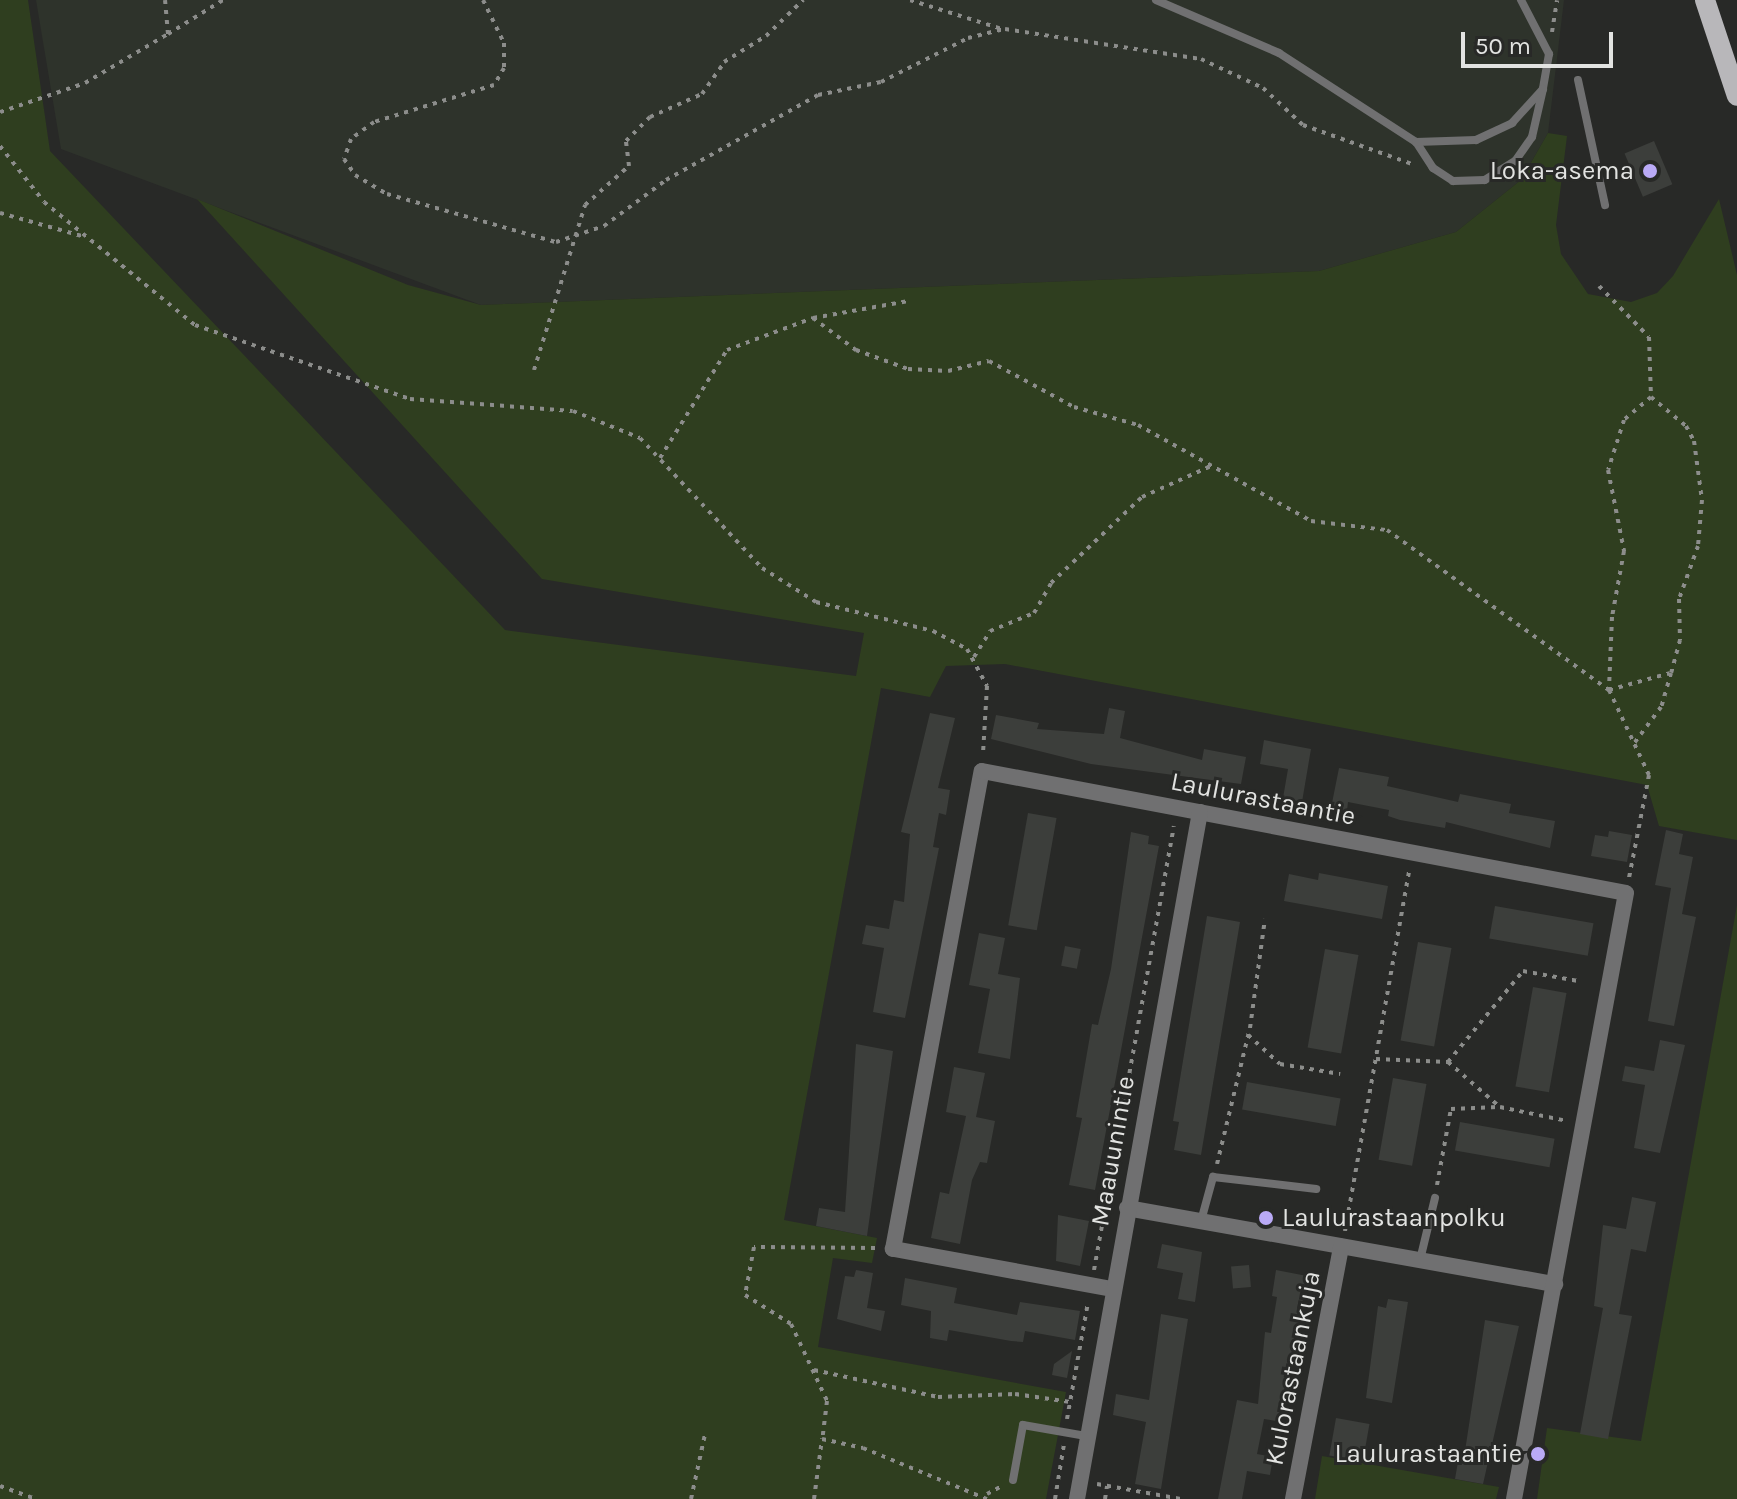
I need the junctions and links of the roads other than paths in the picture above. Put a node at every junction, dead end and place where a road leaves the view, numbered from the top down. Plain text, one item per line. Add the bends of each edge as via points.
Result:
1 (1156, 0) edge
2 (1521, 0) edge
3 (1705, 0) edge
4 (1578, 80) dead end
5 (1543, 89) junction
6 (1737, 96) edge
7 (1416, 142) junction
8 (1605, 205) dead end
9 (1198, 818) junction
10 (1316, 1189) dead end
11 (1435, 1198) road end
12 (1127, 1208) junction
13 (1201, 1221) junction
14 (1341, 1247) junction
15 (1420, 1261) junction
16 (1555, 1284) junction
17 (1112, 1289) junction
18 (1086, 1436) junction
19 (1013, 1480) dead end
20 (1077, 1499) edge
21 (1293, 1499) edge
22 (1514, 1499) edge

1 - 7 lane via 1279,53
2 - 5 lane via 1549,54
3 - 6 main road
4 - 8 lane
5 - 7 lane via 1512,123 1476,140
5 - 7 lane via 1532,137 1515,161 1485,180 1453,181 1433,168
9 - 12 street, Maauunintie
9 - 16 street, Laulurastaantie via 1626,893
9 - 17 street, Laulurastaantie via 982,771 893,1249 1092,1280
10 - 13 lane via 1213,1177
11 - 15 lane
12 - 13 street
12 - 17 street, Maauunintie
13 - 14 street
14 - 15 street
14 - 21 street, Kulorastaankuja
15 - 16 street
16 - 22 street
17 - 18 street, Maauunintie
18 - 19 lane via 1023,1425
18 - 20 street, Maauunintie

